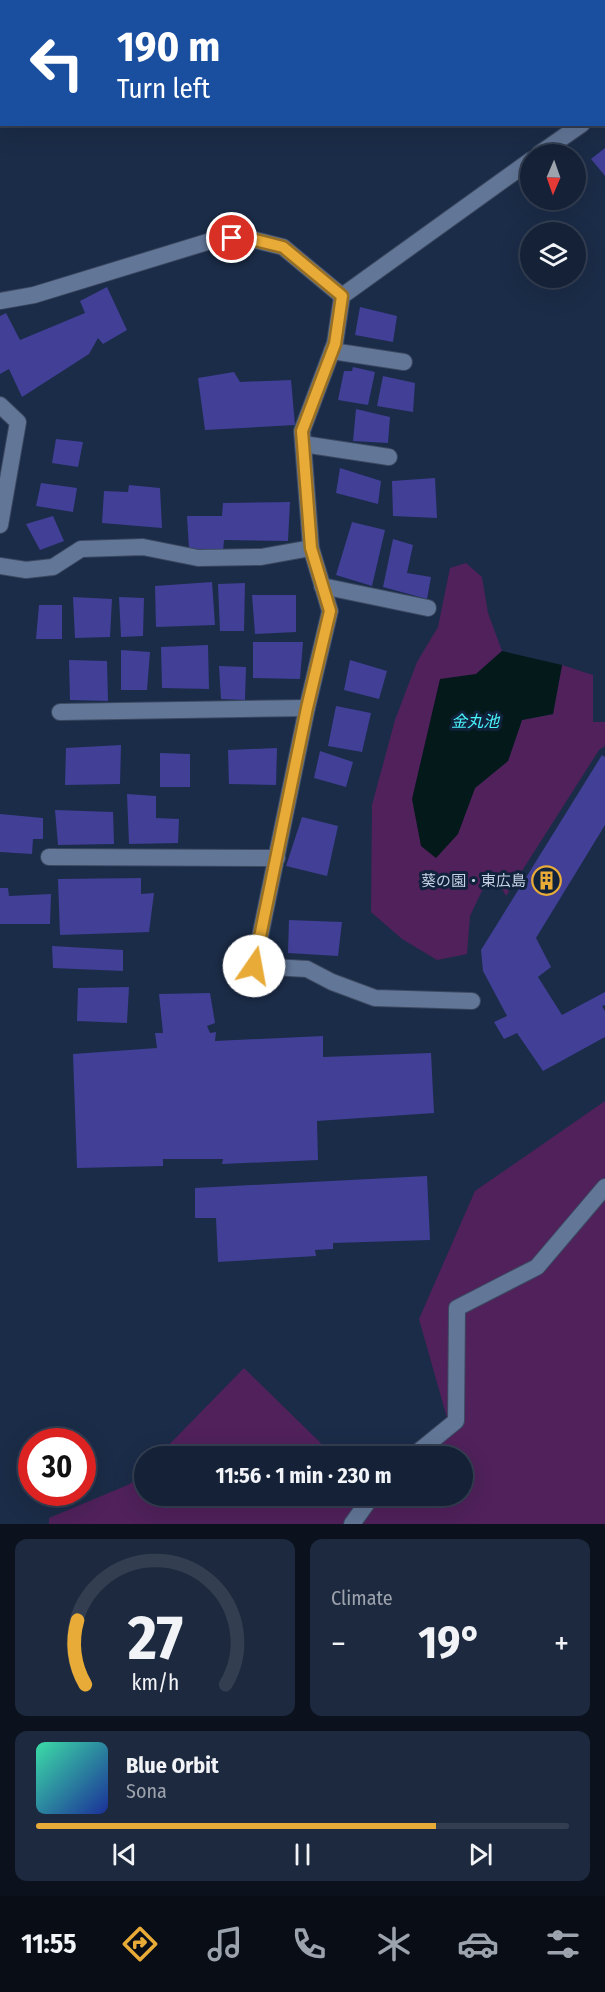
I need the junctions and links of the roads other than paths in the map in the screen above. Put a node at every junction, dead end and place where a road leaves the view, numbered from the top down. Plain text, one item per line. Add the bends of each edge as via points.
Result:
1 (579, 126) edge
2 (553, 144) edge
3 (520, 168) edge
4 (342, 296) junction
5 (0, 301) edge
6 (332, 351) junction
7 (404, 362) dead end
8 (0, 405) edge
9 (303, 444) junction
10 (388, 457) dead end
11 (0, 525) edge
12 (311, 548) junction
13 (0, 567) edge
14 (322, 586) junction
15 (429, 608) dead end
16 (307, 708) junction
17 (60, 712) dead end
18 (49, 857) dead end
19 (277, 858) junction
20 (472, 1002) dead end
21 (605, 1187) edge
22 (425, 1446) edge
23 (365, 1506) edge
24 (352, 1524) edge

1 - 2 street
3 - 4 street
4 - 5 street via 283,247 247,238 217,239 34,295
4 - 6 street
6 - 7 street
6 - 9 street via 302,431
8 - 11 street via 18,422
9 - 10 street
9 - 12 street
12 - 13 street via 261,557 198,558 143,547 81,549 53,567
12 - 14 street
14 - 15 street
14 - 16 street via 330,611
16 - 17 street
16 - 19 street
18 - 19 street
19 - 20 street via 254,966 307,969 375,998
21 - 22 street via 537,1267 457,1308 456,1421
23 - 24 street

